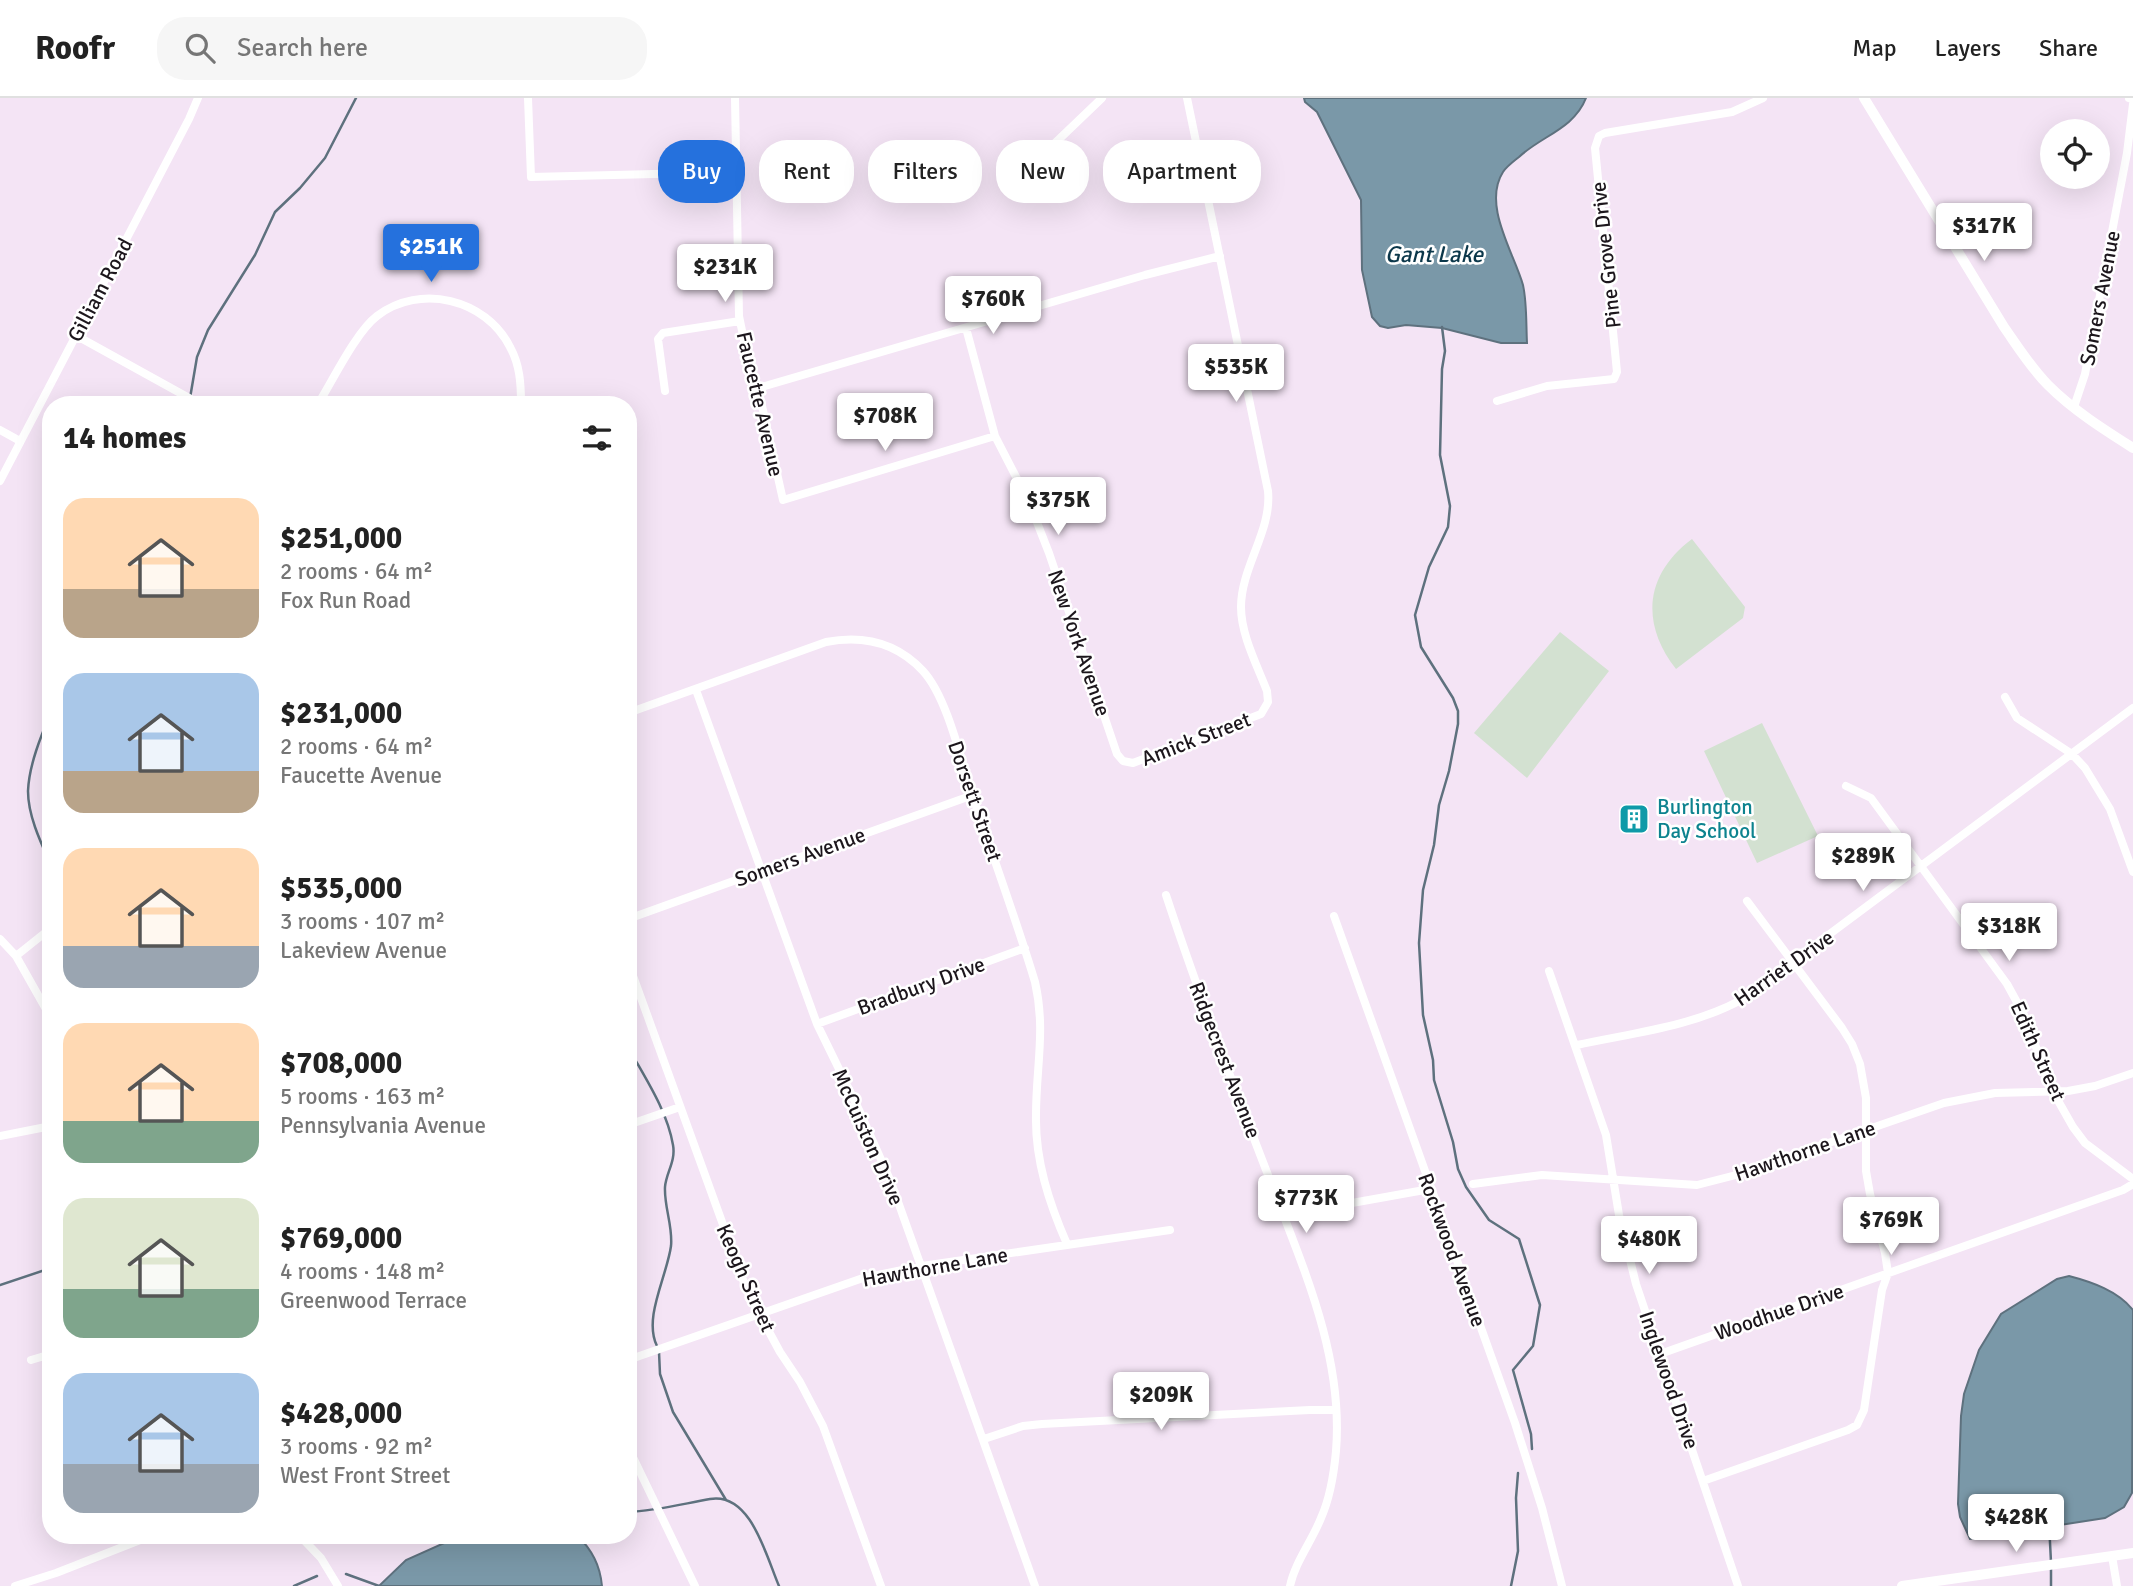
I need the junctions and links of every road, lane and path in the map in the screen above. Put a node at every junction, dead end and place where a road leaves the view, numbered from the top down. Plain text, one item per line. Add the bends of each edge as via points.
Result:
1 (198, 98) edge
2 (528, 98) edge
3 (735, 98) edge
4 (1102, 98) edge
5 (1187, 98) edge
6 (1763, 98) edge
7 (1864, 98) edge
8 (2133, 104) edge
9 (736, 140) edge
10 (1058, 140) edge
11 (658, 174) edge
12 (738, 203) edge
13 (1220, 256) junction
14 (740, 321) junction
15 (966, 328) junction
16 (76, 336) junction
17 (758, 388) junction
18 (665, 391) dead end
19 (44, 396) edge
20 (185, 396) edge
21 (323, 396) edge
22 (521, 396) edge
23 (42, 400) edge
24 (1497, 401) dead end
25 (2074, 407) junction
26 (0, 430) edge
27 (995, 436) junction
28 (20, 441) junction
29 (2133, 448) edge
30 (0, 481) edge
31 (695, 690) junction
32 (2005, 697) dead end
33 (2133, 708) edge
34 (637, 710) edge
35 (2072, 754) junction
36 (1123, 761) joint
37 (1846, 786) dead end
38 (973, 795) junction
39 (1921, 867) junction
40 (761, 871) junction
41 (2133, 872) edge
42 (1166, 895) dead end
43 (1747, 901) dead end
44 (637, 916) edge
45 (1334, 916) dead end
46 (42, 935) edge
47 (0, 939) edge
48 (1025, 948) junction
49 (16, 956) junction
50 (1793, 963) junction
51 (1549, 971) dead end
52 (637, 987) edge
53 (42, 1002) edge
54 (817, 1024) junction
55 (1577, 1045) junction
56 (2133, 1073) edge
57 (2053, 1090) junction
58 (680, 1107) junction
59 (637, 1122) edge
60 (42, 1128) edge
61 (1864, 1130) junction
62 (0, 1136) edge
63 (1614, 1179) junction
64 (2133, 1182) edge
65 (1473, 1184) dead end
66 (1430, 1189) junction
67 (1280, 1208) junction
68 (1170, 1230) dead end
69 (1067, 1244) junction
70 (922, 1266) junction
71 (1888, 1273) junction
72 (759, 1314) junction
73 (1660, 1354) junction
74 (42, 1357) edge
75 (637, 1357) edge
76 (31, 1360) dead end
77 (1335, 1410) junction
78 (984, 1438) junction
79 (637, 1466) edge
80 (1703, 1481) junction
81 (130, 1544) edge
82 (308, 1544) edge
83 (2133, 1553) edge
84 (2112, 1556) junction
85 (15, 1586) edge
86 (338, 1586) edge
87 (695, 1586) edge
88 (881, 1586) edge
89 (1035, 1586) edge
90 (1290, 1586) edge
91 (1562, 1586) edge
92 (1738, 1586) edge
93 (1902, 1586) edge
94 (2117, 1586) edge

1 - 16 street, Gilliam Road
2 - 11 street via 531,177
3 - 9 street, Faucette Avenue
4 - 10 street
5 - 13 street
6 - 24 street, Pine Grove Drive via 1732,112 1599,136 1595,148 1616,374 1614,379 1547,386
7 - 25 street via 2004,327 2048,385
8 - 25 street, Somers Avenue via 2085,374
12 - 14 street, Faucette Avenue
13 - 15 street
13 - 36 street, Amick Street via 1268,491 1268,513 1241,607 1268,702 1248,720 1144,760
14 - 17 street, Faucette Avenue
14 - 18 street via 663,333 658,339
15 - 17 street
15 - 27 street, New York Avenue
16 - 19 street, Gilliam Road
16 - 20 street
17 - 27 street, Faucette Avenue via 783,500
21 - 22 street via 366,327 390,308 427,298 464,305 499,330 517,364
23 - 28 street, Gilliam Road
25 - 29 street
26 - 28 street
27 - 36 street, New York Avenue via 1029,502
28 - 30 street, Gilliam Road
31 - 34 street, Dorsett Street
31 - 38 street, Dorsett Street via 826,642 857,638 889,646 913,661 931,682
31 - 40 street, McCuiston Drive
32 - 35 street via 2017,718
33 - 35 street, Harriet Drive
35 - 39 street, Harriet Drive
35 - 41 street via 2102,792
37 - 39 street, Edith Street via 1871,798
38 - 40 street, Somers Avenue
38 - 48 street, Dorsett Street
39 - 50 street, Harriet Drive
39 - 57 street, Edith Street via 2019,1004
40 - 44 street, Somers Avenue
40 - 54 street, McCuiston Drive
42 - 67 street, Ridgecrest Avenue
43 - 50 street
45 - 66 street, Rockwood Avenue
46 - 49 street
47 - 49 street
48 - 54 street, Bradbury Drive
48 - 69 street, Dorsett Street via 1042,1022 1036,1099 1039,1156
49 - 53 street
50 - 55 street, Harriet Drive via 1741,1000 1712,1014
50 - 61 street via 1852,1044 1864,1082
51 - 55 street, Inglewood Drive
52 - 58 street, Keogh Street
54 - 70 street, McCuiston Drive via 878,1150
55 - 63 street, Inglewood Drive via 1603,1123
56 - 57 street, Hawthorne Lane via 2095,1086
57 - 61 street, Hawthorne Lane via 1970,1096
57 - 64 street, Edith Street via 2085,1143
58 - 59 street
58 - 72 street, Keogh Street
60 - 62 street
61 - 63 street, Hawthorne Lane via 1713,1182 1676,1185
61 - 71 street via 1870,1194
63 - 65 street, Hawthorne Lane via 1542,1175
63 - 73 street, Inglewood Drive via 1626,1250
64 - 71 street, Woodhue Drive via 2123,1190 2040,1221
66 - 67 street via 1352,1203
66 - 91 street, Rockwood Avenue via 1514,1423
67 - 77 street, Ridgecrest Avenue via 1329,1349
68 - 69 street, Hawthorne Lane
69 - 70 street, Hawthorne Lane
70 - 72 street, Hawthorne Lane via 863,1278
70 - 78 street, McCuiston Drive
71 - 73 street, Woodhue Drive
71 - 80 street via 1864,1410 1857,1425
72 - 75 street, Hawthorne Lane
72 - 88 street, Keogh Street via 823,1426
73 - 80 street, Inglewood Drive
74 - 76 street
77 - 78 street via 1042,1424
77 - 90 street, Ridgecrest Avenue via 1336,1453 1328,1496
78 - 89 street, McCuiston Drive
79 - 87 street
80 - 92 street, Inglewood Drive
81 - 85 street
82 - 86 street
83 - 84 street
84 - 93 street
84 - 94 street

